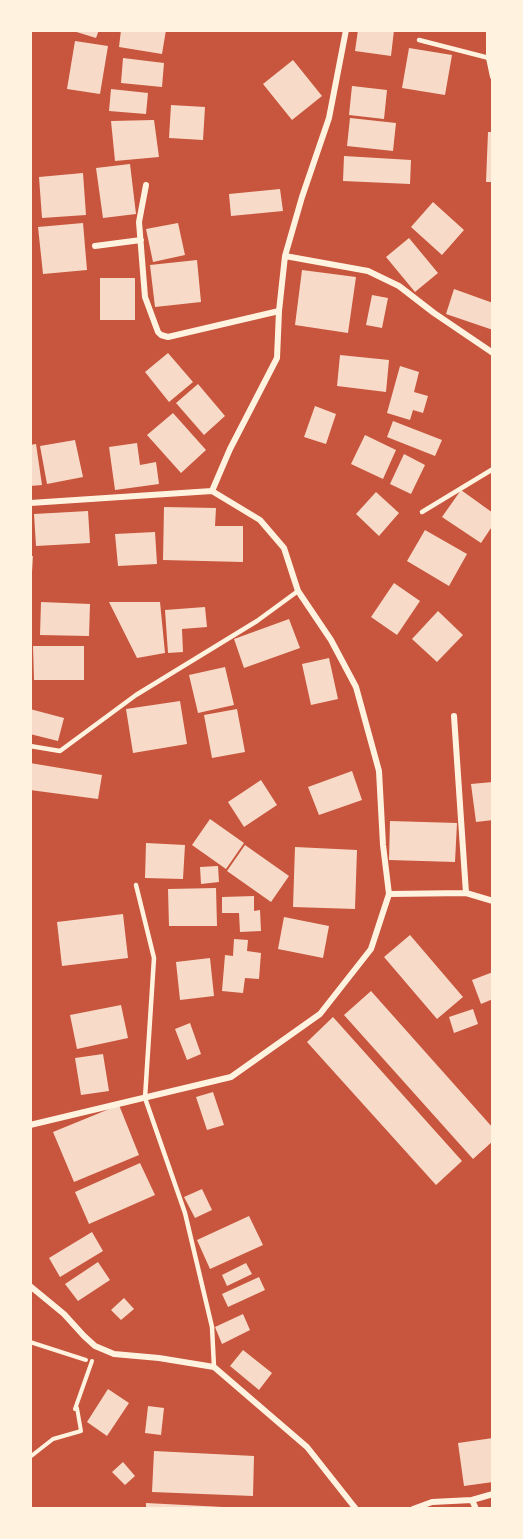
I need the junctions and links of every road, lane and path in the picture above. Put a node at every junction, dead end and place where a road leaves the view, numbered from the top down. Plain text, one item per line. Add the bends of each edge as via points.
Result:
1 (346, 30) edge
2 (489, 30) edge
3 (418, 40) dead end
4 (489, 58) junction
5 (493, 77) edge
6 (146, 184) dead end
7 (141, 240) junction
8 (95, 246) dead end
9 (285, 256) junction
10 (279, 311) junction
11 (493, 353) edge
12 (493, 469) edge
13 (212, 491) junction
14 (30, 503) edge
15 (422, 512) dead end
16 (298, 591) junction
17 (454, 716) dead end
18 (30, 746) edge
19 (136, 885) dead end
20 (466, 893) junction
21 (389, 894) junction
22 (493, 901) edge
23 (145, 1098) junction
24 (30, 1125) edge
25 (30, 1287) edge
26 (30, 1342) edge
27 (95, 1346) junction
28 (73, 1356) dead end
29 (213, 1367) junction
30 (30, 1457) edge
31 (493, 1494) edge
32 (472, 1500) junction
33 (356, 1509) edge
34 (413, 1509) edge
35 (476, 1509) edge

1 - 9 street via 329,118
2 - 4 street
3 - 4 lane
4 - 5 street
6 - 7 street via 139,222
7 - 8 street
7 - 10 street via 146,297 161,335 168,337
9 - 10 street
9 - 11 street via 368,271 399,286
10 - 13 street via 277,358
12 - 15 lane
13 - 14 street
13 - 16 street via 260,520 284,548
16 - 18 lane via 257,621 136,695 60,751
16 - 21 street via 356,687 379,771
17 - 20 street
19 - 23 lane via 154,958
20 - 21 street
20 - 22 street
21 - 23 street via 371,949 320,1014 231,1077
23 - 24 street
23 - 29 lane via 185,1213 212,1327
25 - 27 street
26 - 28 path
27 - 29 street via 114,1354
27 - 30 path via 75,1409 81,1431 53,1439
29 - 33 street via 308,1447
31 - 32 street
32 - 34 street via 432,1502
32 - 35 street

